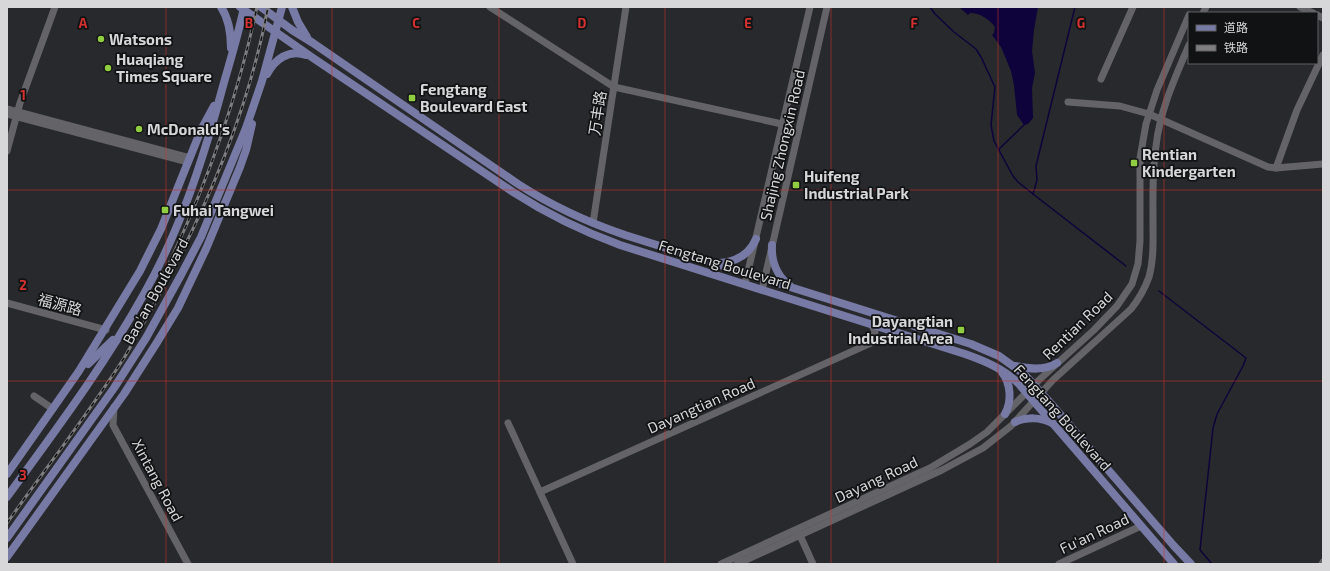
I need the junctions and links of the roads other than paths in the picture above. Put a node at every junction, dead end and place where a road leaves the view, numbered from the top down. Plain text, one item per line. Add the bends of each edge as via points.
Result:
1 (55, 7) edge
2 (221, 7) edge
3 (261, 7) edge
4 (282, 7) edge
5 (292, 7) edge
6 (490, 7) edge
7 (626, 7) edge
8 (810, 7) edge
9 (827, 7) edge
10 (1133, 7) edge
11 (1300, 7) edge
12 (243, 8) edge
13 (1311, 12) edge
14 (1188, 16) edge
15 (278, 19) junction
16 (276, 31) junction
17 (313, 43) junction
18 (1188, 47) edge
19 (1323, 56) edge
20 (313, 58) junction
21 (231, 59) junction
22 (1100, 79) dead end
23 (262, 81) junction
24 (614, 87) junction
25 (258, 94) junction
26 (221, 95) junction
27 (1068, 102) dead end
28 (7, 109) edge
29 (7, 114) edge
30 (17, 114) junction
31 (1149, 114) junction
32 (1161, 118) junction
33 (782, 124) junction
34 (7, 151) edge
35 (189, 160) junction
36 (1323, 164) edge
37 (1276, 168) junction
38 (593, 223) junction
39 (756, 239) junction
40 (772, 245) junction
41 (710, 262) junction
42 (748, 274) junction
43 (764, 279) junction
44 (745, 284) junction
45 (794, 288) junction
46 (762, 290) junction
47 (7, 303) edge
48 (871, 324) junction
49 (106, 330) junction
50 (121, 333) junction
51 (910, 337) junction
52 (873, 342) junction
53 (1057, 363) junction
54 (1012, 365) junction
55 (999, 368) junction
56 (80, 372) junction
57 (1034, 385) junction
58 (1026, 393) junction
59 (1041, 393) junction
60 (34, 396) dead end
61 (1034, 402) junction
62 (114, 407) junction
63 (52, 409) junction
64 (1005, 414) junction
65 (1015, 422) junction
66 (508, 423) dead end
67 (1053, 424) junction
68 (7, 474) edge
69 (540, 492) junction
70 (7, 497) edge
71 (1141, 526) junction
72 (799, 532) junction
73 (7, 538) edge
74 (7, 557) edge
75 (188, 564) edge
76 (573, 564) edge
77 (721, 564) edge
78 (737, 564) edge
79 (813, 564) edge
80 (1059, 564) edge
81 (1174, 564) edge
82 (1191, 564) edge

1 - 30 street
2 - 21 main road via 230,30
3 - 15 main road, Fengtang Boulevard
4 - 15 main road, Bao'an Boulevard
5 - 17 main road via 301,28
6 - 24 street
7 - 24 street, 万丰路
8 - 33 street, Shajing Zhongxin Road
9 - 40 street, Shajing Zhongxin Road
10 - 22 street
11 - 13 street
12 - 16 main road, Fengtang Boulevard
12 - 21 main road, Bao'an Boulevard
14 - 31 street, Rentian Road
15 - 16 main road, Bao'an Boulevard
15 - 17 main road, Fengtang Boulevard
16 - 20 main road, Fengtang Boulevard
16 - 23 main road, Bao'an Boulevard
17 - 38 main road, Fengtang Boulevard via 532,193 560,209
18 - 32 street, Rentian Road
19 - 37 street via 1297,110
20 - 23 main road via 296,53 284,56 275,62
20 - 44 main road, Fengtang Boulevard via 513,192 560,220 620,245
21 - 26 main road, Bao'an Boulevard
23 - 25 main road, Bao'an Boulevard
24 - 33 street
24 - 38 street, 万丰路
25 - 62 main road via 244,156 206,248 178,308
25 - 73 main road, Bao'an Boulevard via 201,236 150,332 114,388
26 - 35 main road via 201,130
26 - 50 main road, Bao'an Boulevard via 181,217 145,294
27 - 31 street via 1120,106
28 - 30 street
29 - 30 street
30 - 34 street
30 - 35 street
31 - 32 street
31 - 53 street, Rentian Road via 1140,158 1140,248 1134,278 1117,306
32 - 37 street via 1256,162
32 - 59 street, Rentian Road via 1154,169 1153,254 1146,284 1136,303 1126,314
33 - 39 street, Shajing Zhongxin Road
35 - 49 main road via 152,249
36 - 37 street
38 - 41 main road, Fengtang Boulevard
39 - 41 main road via 748,252 738,259
39 - 42 street, Shajing Zhongxin Road
40 - 43 street, Shajing Zhongxin Road
40 - 45 main road via 773,260 778,274
41 - 42 main road, Fengtang Boulevard
42 - 43 main road, Fengtang Boulevard
42 - 44 street, Shajing Zhongxin Road
43 - 45 main road, Fengtang Boulevard
43 - 46 street, Shajing Zhongxin Road
44 - 46 main road, Fengtang Boulevard
45 - 54 main road, Fengtang Boulevard via 979,347
46 - 48 main road, Fengtang Boulevard
47 - 49 street, 福源路
48 - 51 main road, Fengtang Boulevard
48 - 52 street via 875,331
49 - 56 main road
50 - 56 main road
50 - 70 main road, Bao'an Boulevard via 84,391
51 - 52 street, Dayangtian Road via 890,337
51 - 55 main road, Fengtang Boulevard
52 - 69 street, Dayangtian Road
53 - 54 main road via 1037,369
53 - 57 street, Rentian Road
54 - 57 main road, Fengtang Boulevard
55 - 58 main road, Fengtang Boulevard via 1015,380
55 - 64 main road via 1006,377 1009,389 1009,404
56 - 63 main road
57 - 58 street, Rentian Road
57 - 59 main road, Fengtang Boulevard
58 - 61 main road, Fengtang Boulevard
58 - 64 street, Dayang Road
59 - 61 street, Rentian Road
59 - 82 main road, Fengtang Boulevard
60 - 63 street
61 - 65 street, Dayang Road
61 - 67 main road, Fengtang Boulevard
62 - 74 main road
62 - 75 street, Xintang Road via 113,425
63 - 68 main road
64 - 72 street, Dayang Road via 980,438 945,460
65 - 67 main road via 1036,419
65 - 72 street, Dayang Road via 995,439 963,459
66 - 69 street
67 - 71 main road, Fengtang Boulevard
69 - 76 street
71 - 80 street, Fu'an Road
71 - 81 main road, Fengtang Boulevard
72 - 77 street, Dayang Road
72 - 78 street, Dayang Road
72 - 79 street

